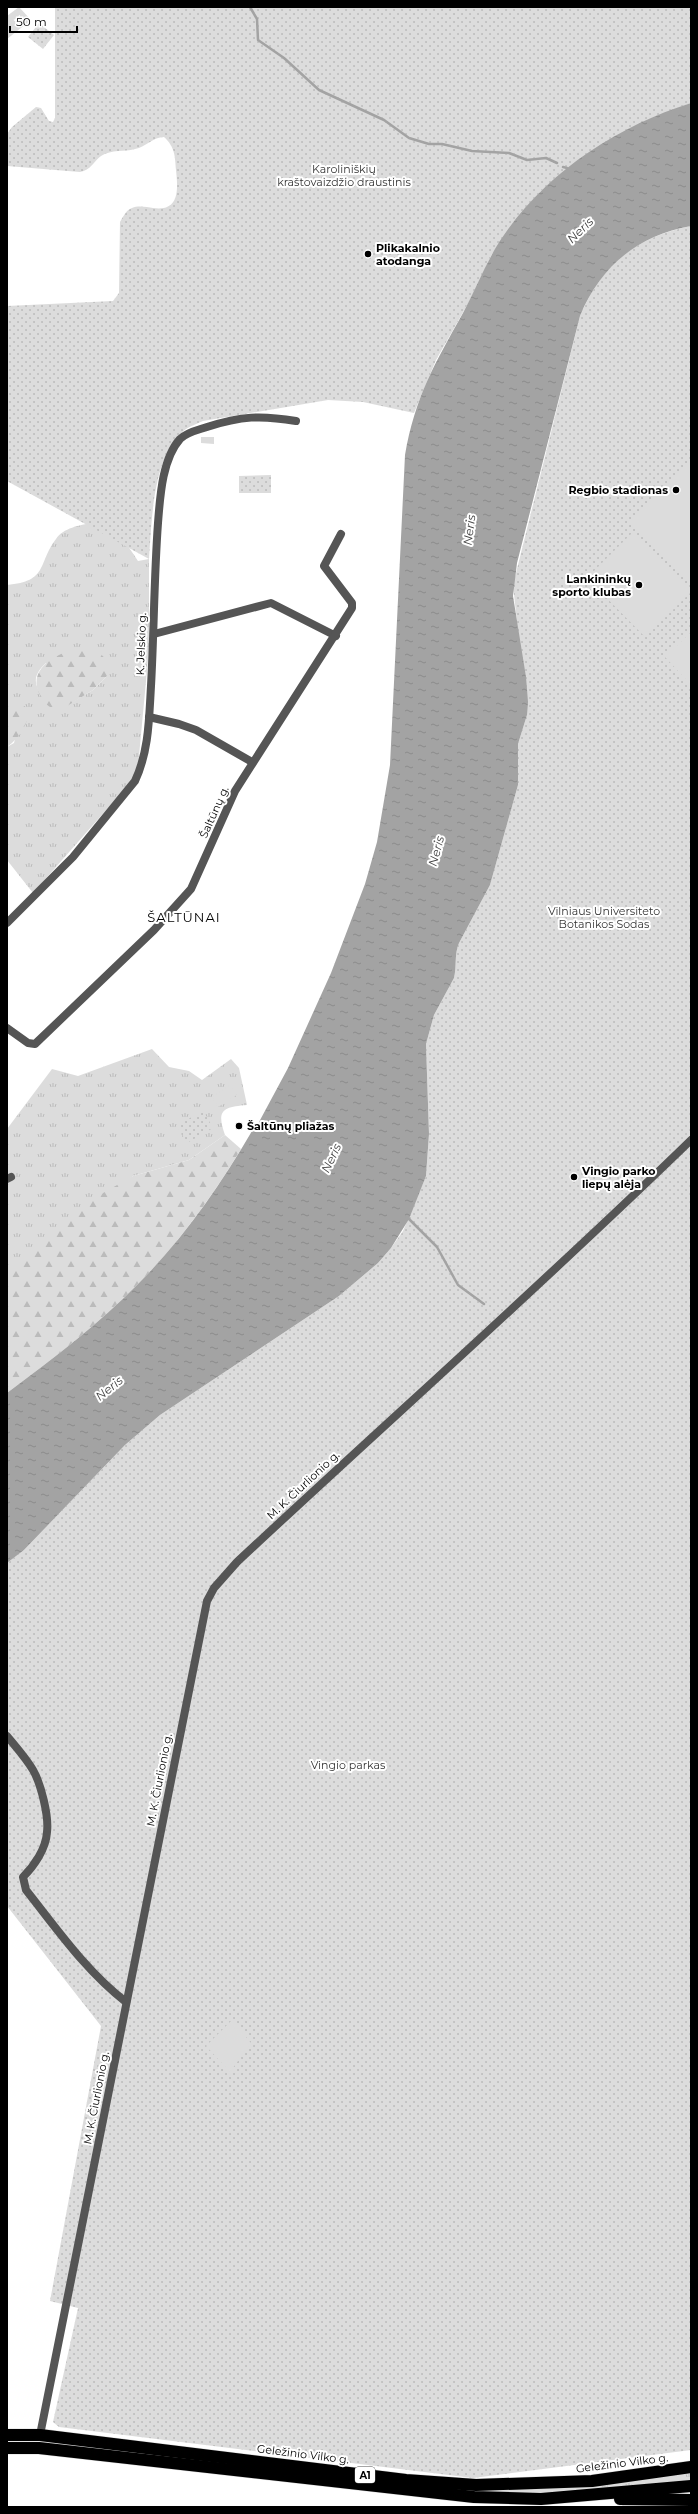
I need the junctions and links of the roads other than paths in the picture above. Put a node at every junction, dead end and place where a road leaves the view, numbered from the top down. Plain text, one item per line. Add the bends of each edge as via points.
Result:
1 (296, 421) dead end
2 (340, 534) dead end
3 (154, 634) junction
4 (336, 636) junction
5 (149, 717) junction
6 (252, 762) junction
7 (7, 923) edge
8 (7, 1028) edge
9 (691, 1140) edge
10 (7, 1736) edge
11 (126, 2002) junction
12 (40, 2431) junction
13 (7, 2435) edge
14 (7, 2448) edge
15 (691, 2467) edge
16 (691, 2486) edge
17 (541, 2499) junction
18 (691, 2500) edge

1 - 3 street, K. Jelskio g. via 268,416 234,418 189,433 175,447 160,494 153,582
2 - 4 street, Šaltūnų g. via 324,566 353,606
3 - 4 street via 272,603
3 - 5 street, K. Jelskio g.
4 - 6 street, Šaltūnų g.
5 - 6 street via 196,730
5 - 7 street, K. Jelskio g. via 146,751 135,781 73,857
6 - 8 street, Šaltūnų g. via 234,791 198,877 187,896 41,1040 32,1044
9 - 11 street, M. K. Čiurlionio g. via 548,1276 249,1551 214,1588 200,1625
10 - 11 street via 33,1770 44,1806 47,1832 35,1862 23,1877 26,1890 79,1957 107,1987
11 - 12 street, M. K. Čiurlionio g.
12 - 13 highway, Geležinio Vilko g. / A1
12 - 15 highway, Geležinio Vilko g. / A1 via 391,2478 476,2486 592,2481
14 - 17 highway, A1 via 39,2448 474,2497
16 - 17 highway, A1
17 - 18 highway

